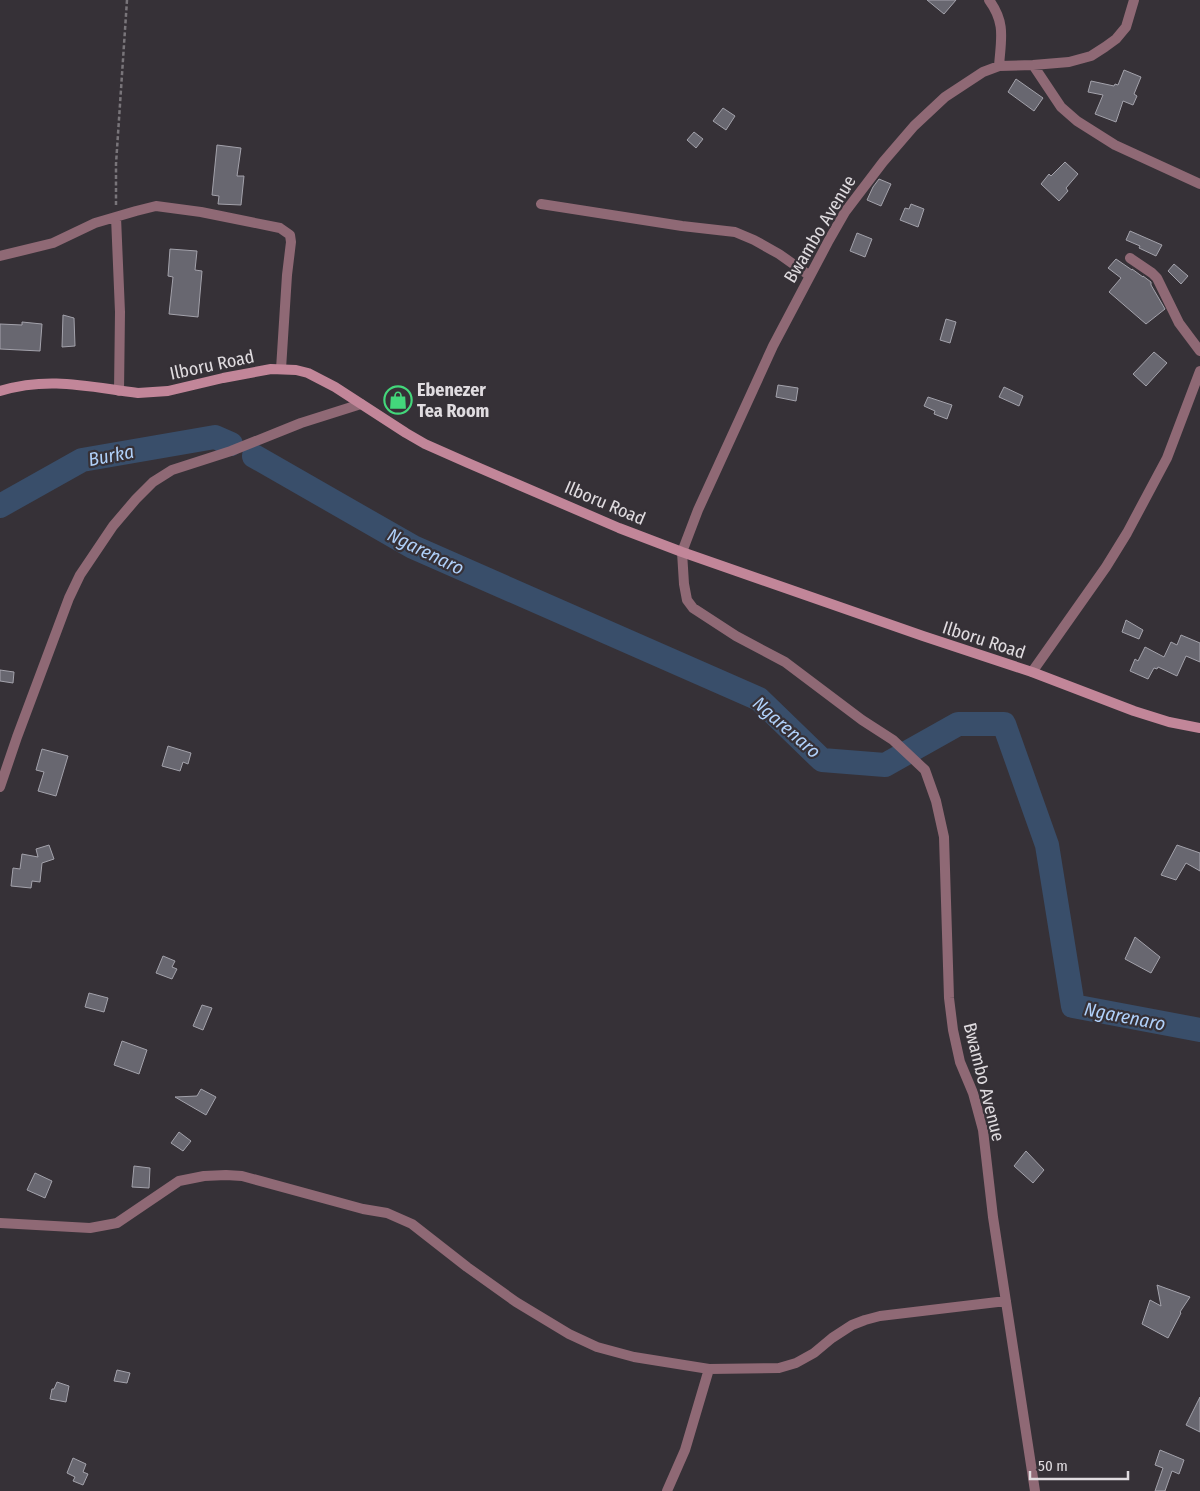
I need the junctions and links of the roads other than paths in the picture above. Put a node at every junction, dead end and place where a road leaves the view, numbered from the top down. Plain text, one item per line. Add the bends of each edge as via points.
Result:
1 (990, 0) edge
2 (1134, 0) edge
3 (1033, 65) junction
4 (999, 66) junction
5 (1200, 184) edge
6 (541, 204) dead end
7 (116, 217) junction
8 (0, 256) edge
9 (1130, 258) dead end
10 (810, 276) junction
11 (1200, 351) edge
12 (281, 369) junction
13 (1200, 371) edge
14 (0, 391) edge
15 (119, 391) junction
16 (361, 404) junction
17 (682, 552) junction
18 (1032, 672) junction
19 (1200, 728) edge
20 (0, 787) edge
21 (0, 1223) edge
22 (1006, 1301) junction
23 (709, 1369) junction
24 (667, 1491) edge
25 (1035, 1491) edge

1 - 4 street via 1002,28
2 - 3 street, Bwambo Avenue via 1126,27 1105,47 1091,56 1069,62
3 - 4 street, Bwambo Avenue
3 - 5 street via 1060,107 1077,121 1115,145
4 - 10 street, Bwambo Avenue via 983,72 946,97 914,126 860,190
6 - 10 street via 735,232 779,254
7 - 8 street via 53,243
7 - 12 street via 156,206 280,228 290,235
7 - 15 street
9 - 11 street via 1157,278 1178,323
10 - 17 street, Bwambo Avenue via 757,379
12 - 15 street, Ilboru Road via 168,391
12 - 16 street, Ilboru Road via 308,373
13 - 18 street via 1167,458 1127,533
14 - 15 street, Ilboru Road via 34,383 61,383
16 - 17 street, Ilboru Road via 419,440 468,464
16 - 20 street via 172,470 153,482 136,499 113,526 80,576
17 - 18 street, Ilboru Road
17 - 22 street, Bwambo Avenue via 687,600 693,608 785,662 893,740 925,770 944,837 949,998 953,1030 983,1130
18 - 19 street, Ilboru Road via 1134,711
21 - 23 street via 105,1226 118,1223 178,1181 226,1174 242,1176 388,1213 412,1224 516,1302 597,1347 634,1357
22 - 23 street via 865,1320 852,1325 814,1353 779,1368
22 - 25 street, Bwambo Avenue
23 - 24 street via 685,1450

